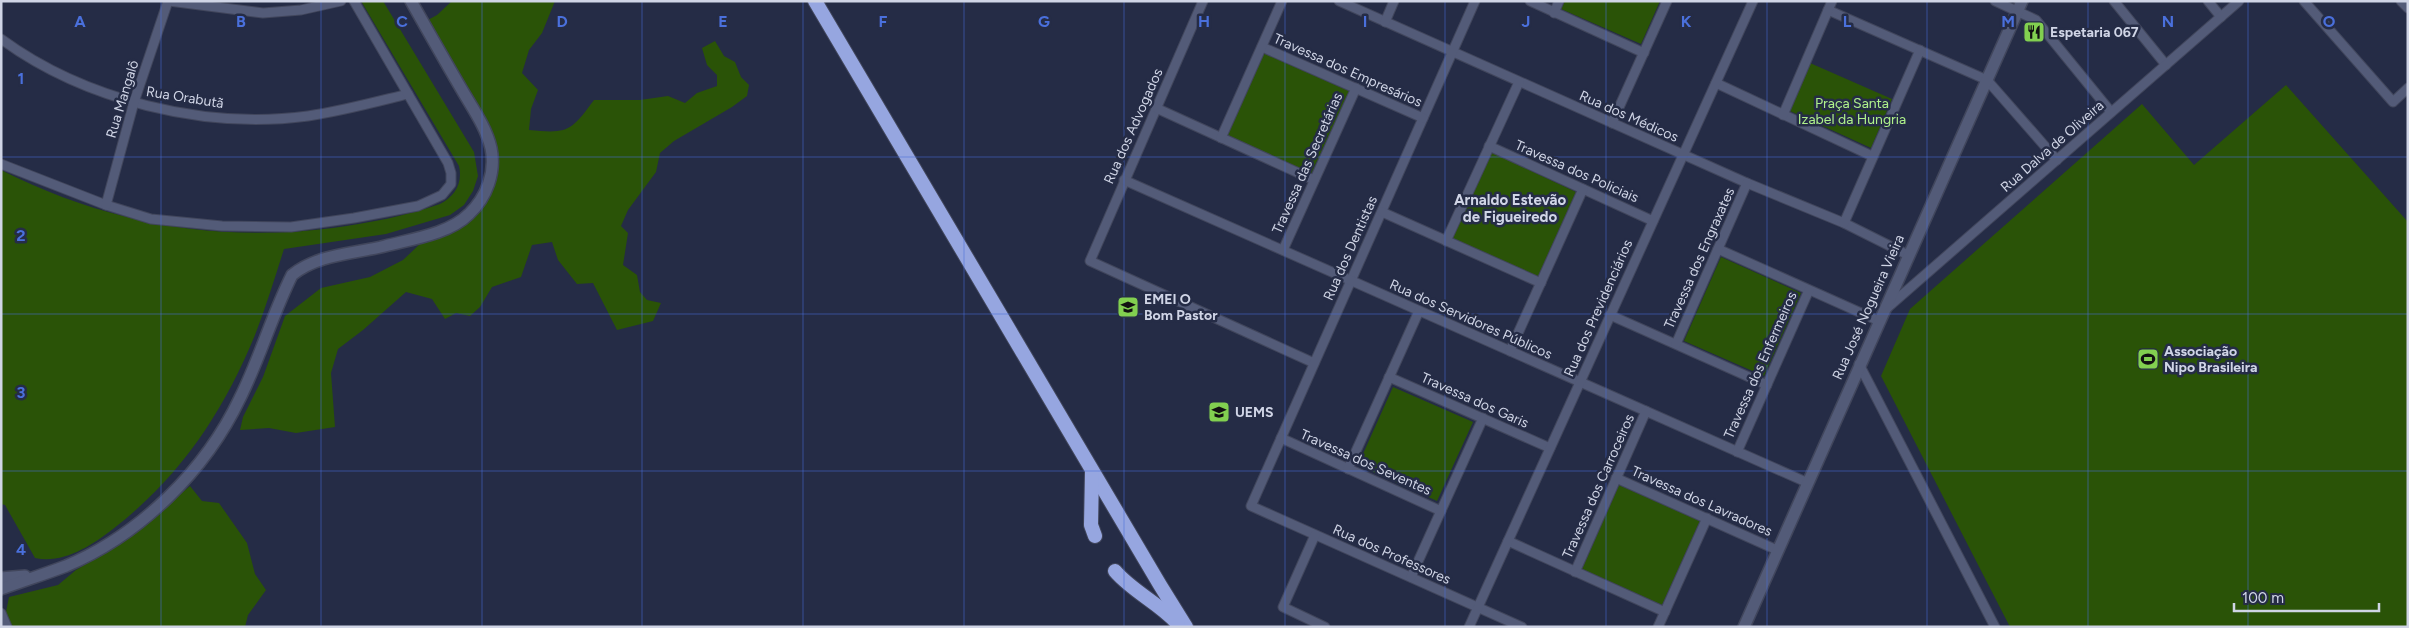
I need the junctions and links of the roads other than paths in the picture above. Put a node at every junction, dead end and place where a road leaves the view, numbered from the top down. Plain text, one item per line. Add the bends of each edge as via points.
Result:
1 (169, 1) edge
2 (341, 1) edge
3 (354, 1) edge
4 (411, 1) edge
5 (815, 1) edge
6 (1203, 1) edge
7 (1282, 1) edge
8 (1339, 1) edge
9 (1394, 1) edge
10 (1475, 1) edge
11 (1530, 1) edge
12 (1559, 1) edge
13 (1667, 1) edge
14 (1753, 1) edge
15 (1995, 1) edge
16 (2029, 1) edge
17 (2114, 1) edge
18 (2208, 1) edge
19 (2239, 1) edge
20 (2304, 1) edge
21 (2401, 1) edge
22 (1830, 5) edge
23 (2020, 6) edge
24 (2408, 8) edge
25 (1554, 13) junction
26 (2221, 16) junction
27 (1385, 22) junction
28 (1, 39) edge
29 (1262, 47) junction
30 (1920, 50) junction
31 (1453, 52) junction
32 (1644, 53) junction
33 (2166, 65) junction
34 (1987, 80) junction
35 (1519, 82) junction
36 (1716, 83) junction
37 (1356, 88) junction
38 (2408, 88) edge
39 (408, 94) junction
40 (134, 102) junction
41 (1156, 108) junction
42 (2112, 112) junction
43 (1782, 115) junction
44 (1423, 118) junction
45 (1612, 123) junction
46 (1220, 138) junction
47 (1489, 146) junction
48 (1683, 155) junction
49 (1872, 156) junction
50 (2057, 160) junction
51 (1, 164) edge
52 (1124, 180) junction
53 (1314, 180) junction
54 (1747, 183) junction
55 (1583, 189) junction
56 (106, 205) junction
57 (1382, 212) junction
58 (1653, 221) junction
59 (1844, 223) junction
60 (1446, 241) junction
61 (1718, 249) junction
62 (1282, 250) junction
63 (1908, 255) junction
64 (1351, 280) junction
65 (1540, 284) junction
66 (1809, 290) junction
67 (1419, 310) junction
68 (1610, 315) junction
69 (1881, 316) junction
70 (1676, 344) junction
71 (1510, 351) junction
72 (1314, 363) junction
73 (1859, 364) junction
74 (1389, 377) junction
75 (1580, 382) junction
76 (1767, 385) junction
77 (1646, 411) junction
78 (1483, 418) junction
79 (1281, 438) junction
80 (1550, 448) junction
81 (1737, 452) junction
82 (1348, 469) junction
83 (1092, 471) junction
84 (1616, 478) junction
85 (1806, 482) junction
86 (1251, 506) joint
87 (1441, 511) junction
88 (1707, 518) junction
89 (1315, 535) junction
90 (1095, 536) dead end
91 (1508, 540) junction
92 (1777, 550) junction
93 (1116, 571) dead end
94 (1575, 572) junction
95 (39, 576) junction
96 (1410, 577) junction
97 (1, 578) edge
98 (1, 589) edge
99 (1478, 607) junction
100 (1664, 612) junction
101 (1, 613) edge
102 (7, 627) edge
103 (1180, 627) edge
104 (1186, 627) edge
105 (1325, 627) edge
106 (1469, 627) edge
107 (1522, 627) edge
108 (1658, 627) edge
109 (1744, 627) edge
110 (1995, 627) edge

1 - 2 street via 262,13 301,10
1 - 40 street, Rua Mangalô
3 - 39 street
4 - 95 street via 484,128 492,159 492,174 485,195 469,215 452,226 376,248 324,258 305,265 292,275 240,398 189,475 132,527 86,556
5 - 83 highway
6 - 41 street, Rua dos Advogados
7 - 29 street
8 - 27 street, Rua dos Médicos
9 - 27 street
10 - 31 street, Rua dos Dentistas
11 - 25 street
12 - 25 street
13 - 32 street
14 - 36 street, Rua dos Previdenciários
15 - 23 street
16 - 23 street
17 - 33 street
18 - 26 street
19 - 26 street, Rua Dalva de Oliveira
20 - 38 street via 2393,102
21 - 24 street
22 - 30 street
22 - 43 street
23 - 34 street, Rua José Nogueira Vieira
23 - 42 street via 2036,20
25 - 32 street
26 - 33 street, Rua Dalva de Oliveira
27 - 31 street, Rua dos Médicos
28 - 40 street, Rua Orabutã via 19,52 80,83
29 - 37 street, Travessa dos Empresários
29 - 46 street
30 - 34 street
30 - 49 street
31 - 35 street, Rua dos Médicos
31 - 44 street, Rua dos Dentistas
32 - 45 street
33 - 42 street, Rua Dalva de Oliveira
34 - 50 street
34 - 63 street, Rua José Nogueira Vieira
35 - 45 street, Rua dos Médicos
35 - 47 street
36 - 43 street
36 - 48 street, Rua dos Previdenciários
37 - 44 street, Travessa dos Empresários
37 - 53 street, Travessa das Secretárias
39 - 40 street, Rua Orabutã via 307,116 253,118 206,117
39 - 56 street via 451,172 451,184 442,195 418,206 354,218 271,227 151,219
40 - 56 street, Rua Mangalô
41 - 46 street
41 - 52 street, Rua dos Advogados
42 - 50 street, Rua Dalva de Oliveira
43 - 49 street
44 - 57 street, Rua dos Dentistas
45 - 48 street, Rua dos Médicos
46 - 53 street
47 - 55 street, Travessa dos Policiais
47 - 60 street
48 - 54 street, Rua dos Médicos
48 - 58 street, Rua dos Previdenciários
49 - 59 street
50 - 69 street, Rua Dalva de Oliveira
51 - 56 street
52 - 62 street, Rua dos Servidores Públicos
52 - 72 street, Rua dos Advogados via 1090,261
53 - 62 street, Travessa das Secretárias
54 - 59 street, Rua dos Médicos
54 - 61 street, Travessa dos Engraxates
55 - 58 street, Travessa dos Policiais
55 - 65 street
57 - 60 street
57 - 64 street, Rua dos Dentistas
58 - 68 street, Rua dos Previdenciários
59 - 63 street, Rua dos Médicos
60 - 65 street
61 - 66 street
61 - 70 street, Travessa dos Engraxates
62 - 64 street, Rua dos Servidores Públicos
63 - 69 street, Rua José Nogueira Vieira
64 - 67 street, Rua dos Servidores Públicos
64 - 72 street, Rua dos Dentistas
65 - 71 street
66 - 69 street
66 - 76 street, Travessa dos Enfermeiros
67 - 71 street, Rua dos Servidores Públicos
67 - 74 street
68 - 70 street
68 - 75 street, Rua dos Previdenciários
69 - 73 street, Rua José Nogueira Vieira
70 - 76 street
71 - 75 street, Rua dos Servidores Públicos
72 - 79 street, Rua dos Dentistas
73 - 85 street, Rua José Nogueira Vieira
73 - 110 street
74 - 78 street, Travessa dos Garis
74 - 82 street
75 - 77 street, Rua dos Servidores Públicos
75 - 80 street, Rua dos Previdenciários
76 - 81 street, Travessa dos Enfermeiros
77 - 81 street, Rua dos Servidores Públicos
77 - 84 street, Travessa dos Carroceiros
78 - 80 street, Travessa dos Garis
78 - 87 street
79 - 82 street, Travessa dos Seventes
79 - 86 street, Rua dos Dentistas
80 - 91 street, Rua dos Previdenciários
81 - 85 street, Rua dos Servidores Públicos
82 - 87 street, Travessa dos Seventes
83 - 90 highway via 1091,525
83 - 104 highway
84 - 88 street, Travessa dos Lavradores
84 - 94 street, Travessa dos Carroceiros
85 - 92 street, Rua José Nogueira Vieira
86 - 89 street, Rua dos Professores
87 - 96 street
88 - 92 street, Travessa dos Lavradores
88 - 100 street
89 - 96 street, Rua dos Professores
89 - 105 street via 1283,607
91 - 94 street
91 - 99 street, Rua dos Previdenciários
92 - 109 street, Rua José Nogueira Vieira
93 - 103 highway via 1123,580 1168,613
94 - 100 street
95 - 97 street
95 - 98 street
96 - 99 street, Rua dos Professores
99 - 106 street, Rua dos Previdenciários
99 - 107 street, Rua dos Professores
100 - 108 street
101 - 102 street

